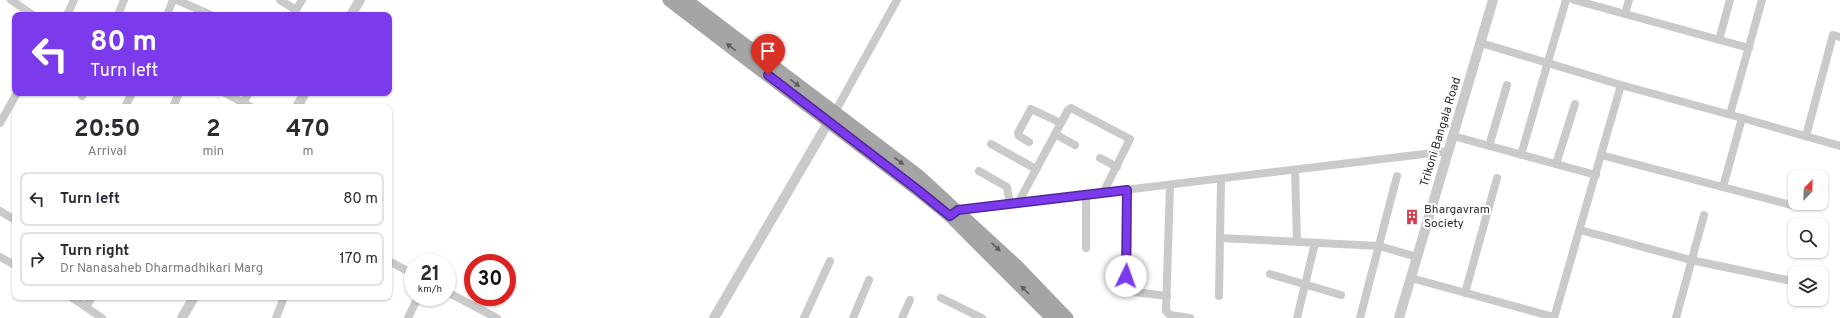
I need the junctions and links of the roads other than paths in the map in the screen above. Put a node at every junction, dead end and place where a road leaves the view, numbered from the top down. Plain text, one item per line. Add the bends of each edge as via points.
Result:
1 (11, 0) edge
2 (74, 0) edge
3 (124, 0) edge
4 (173, 0) edge
5 (177, 0) edge
6 (280, 0) edge
7 (302, 0) edge
8 (360, 0) edge
9 (669, 0) edge
10 (686, 0) edge
11 (897, 0) edge
12 (1493, 0) edge
13 (1566, 0) edge
14 (1574, 0) edge
15 (1629, 0) edge
16 (1730, 0) edge
17 (1762, 0) edge
18 (1600, 3) edge
19 (29, 12) edge
20 (68, 12) edge
21 (119, 12) edge
22 (168, 12) edge
23 (204, 12) edge
24 (295, 12) edge
25 (353, 12) edge
26 (1625, 14) junction
27 (1840, 37) edge
28 (1719, 40) junction
29 (1481, 43) junction
30 (1749, 48) junction
31 (1548, 63) junction
32 (1507, 85) dead end
33 (1622, 85) junction
34 (15, 96) edge
35 (229, 96) edge
36 (241, 104) edge
37 (1574, 104) dead end
38 (1730, 114) junction
39 (832, 117) junction
40 (1742, 118) junction
41 (1061, 122) junction
42 (0, 123) edge
43 (1055, 134) junction
44 (1453, 136) junction
45 (1806, 136) junction
46 (1029, 142) dead end
47 (991, 144) dead end
48 (1075, 145) dead end
49 (1489, 146) junction
50 (1840, 146) edge
51 (1449, 151) junction
52 (1521, 155) junction
53 (1601, 155) junction
54 (1100, 158) dead end
55 (1556, 164) junction
56 (1117, 167) junction
57 (1036, 169) junction
58 (1295, 170) junction
59 (979, 171) dead end
60 (1596, 175) junction
61 (1397, 176) dead end
62 (1497, 178) dead end
63 (1221, 179) junction
64 (1170, 185) junction
65 (1723, 187) junction
66 (1127, 190) junction
67 (1103, 193) junction
68 (1086, 195) junction
69 (1014, 204) junction
70 (1788, 204) edge
71 (0, 211) edge
72 (954, 214) junction
73 (1704, 215) dead end
74 (12, 218) edge
75 (1580, 230) junction
76 (1220, 238) junction
77 (1297, 242) junction
78 (1315, 243) junction
79 (1379, 246) junction
80 (1086, 248) dead end
81 (0, 257) edge
82 (1417, 257) junction
83 (1691, 260) junction
84 (830, 261) dead end
85 (12, 263) edge
86 (392, 263) edge
87 (404, 269) edge
88 (1270, 274) dead end
89 (1411, 278) junction
90 (869, 280) dead end
91 (1787, 280) dead end
92 (1305, 285) junction
93 (1465, 293) junction
94 (1167, 296) junction
95 (1219, 296) dead end
96 (1341, 296) dead end
97 (456, 297) edge
98 (941, 298) dead end
99 (76, 300) edge
100 (90, 300) edge
101 (192, 300) edge
102 (283, 300) edge
103 (910, 300) dead end
104 (86, 306) junction
105 (414, 306) edge
106 (102, 318) edge
107 (182, 318) edge
108 (276, 318) edge
109 (408, 318) edge
110 (497, 318) edge
111 (714, 318) edge
112 (804, 318) edge
113 (853, 318) edge
114 (902, 318) edge
115 (982, 318) edge
116 (1052, 318) edge
117 (1067, 318) edge
118 (1190, 318) edge
119 (1297, 318) edge
120 (1360, 318) edge
121 (1399, 318) edge
122 (1554, 318) edge
123 (1676, 318) edge

1 - 19 street
2 - 20 street
3 - 21 street
4 - 22 street
5 - 23 street
6 - 24 street
7 - 24 street
8 - 25 street
39 -> 9 main road
10 -> 39 main road
11 - 39 street
12 - 29 street, Trikoni Bangala Road
13 - 31 street
14 - 18 street
15 - 26 street
16 - 28 street
17 - 30 street
18 - 26 street
26 - 28 street
27 - 45 street via 1833,35
28 - 30 street
29 - 31 street
29 - 44 street, Trikoni Bangala Road
30 - 38 street
31 - 33 street
31 - 52 street
32 - 49 street
33 - 38 street
33 - 53 street
34 - 42 street
35 - 36 street
37 - 55 street
38 - 40 street
39 - 72 main road via 919,176
39 - 111 street
40 - 45 street
40 - 65 street
41 - 43 street
41 - 46 street via 1031,109 1018,133
41 - 56 street via 1072,108 1129,138 1130,141
43 - 48 street
43 - 57 street
44 - 49 street
44 - 51 street, Trikoni Bangala Road
45 - 50 street
47 - 57 street
49 - 52 street
51 - 58 street
51 - 82 street, Trikoni Bangala Road
52 - 55 street
53 - 60 street
53 - 65 street
54 - 56 street
55 - 60 street
56 - 67 street
57 - 69 street
58 - 63 street
58 - 77 street
59 - 69 street via 1007,186
60 - 75 street
61 - 79 street
62 - 93 street
63 - 64 street
63 - 76 street
64 - 66 street
64 - 94 street
65 - 70 street
66 - 67 street
66 - 94 street via 1126,291
67 - 68 street
68 - 69 street
68 - 80 street
69 - 72 street
71 - 74 street
116 -> 72 main road
72 -> 117 main road via 1017,266
73 - 83 street
75 - 83 street
75 - 122 street
76 - 77 street
76 - 95 street
77 - 78 street
78 - 79 street
78 - 92 street
79 - 82 street
79 - 120 street
81 - 85 street
82 - 89 street, Trikoni Bangala Road
83 - 91 street
83 - 123 street
84 - 112 street
86 - 87 street
88 - 92 street
89 - 93 street
89 - 121 street, Trikoni Bangala Road
90 - 113 street
92 - 96 street
92 - 119 street
93 - 122 street
94 - 118 street via 1167,313
97 - 110 street
98 - 115 street
99 - 104 street
100 - 104 street
101 - 107 street
102 - 108 street
103 - 114 street
104 - 106 street
105 - 109 street

